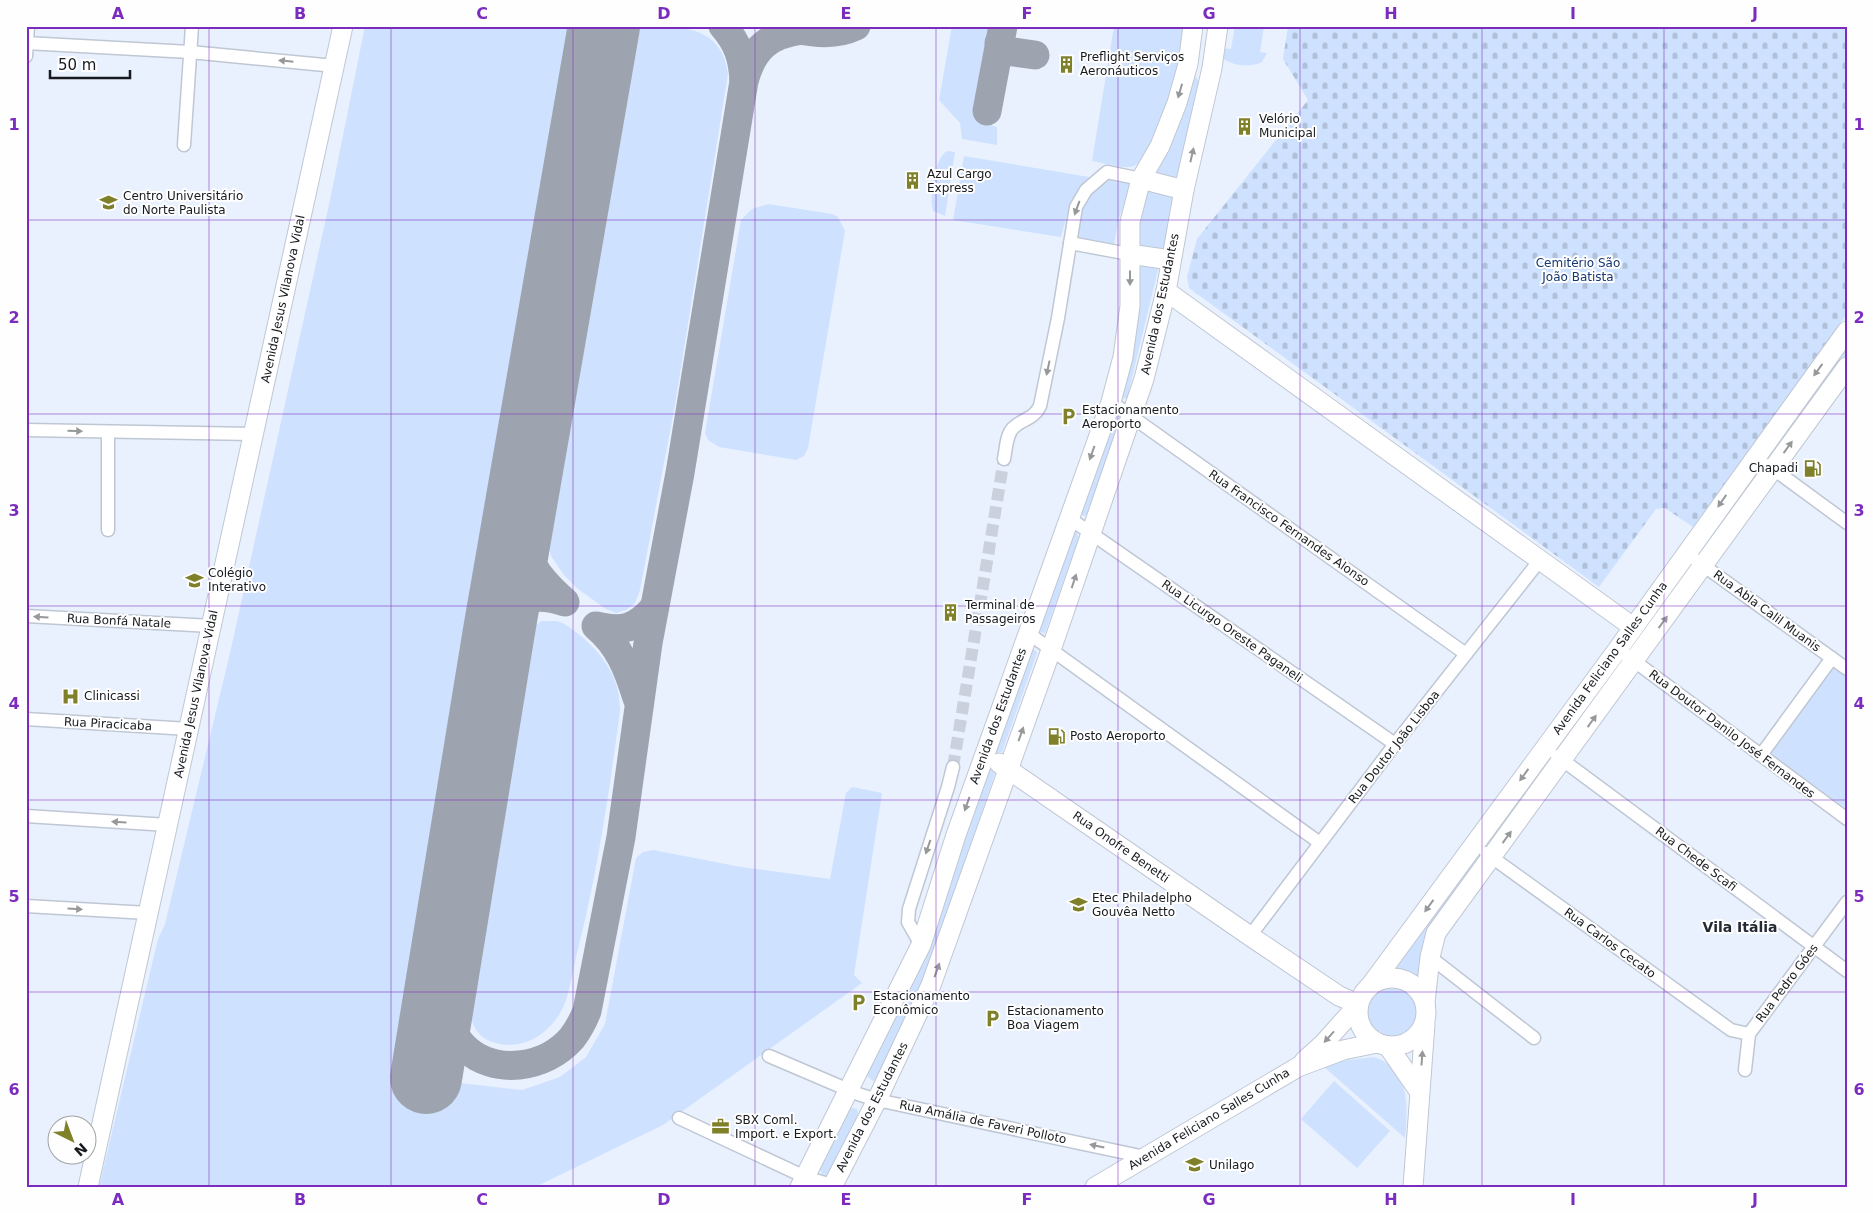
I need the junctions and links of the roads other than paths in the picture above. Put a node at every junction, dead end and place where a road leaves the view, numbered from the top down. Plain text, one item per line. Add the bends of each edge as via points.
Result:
1 (28, 26) edge
2 (192, 26) edge
3 (343, 26) edge
4 (1193, 26) edge
5 (1218, 26) edge
6 (26, 47) edge
7 (190, 52) junction
8 (1188, 64) junction
9 (334, 66) junction
10 (1212, 68) junction
11 (184, 145) dead end
12 (1141, 179) junction
13 (1184, 190) junction
14 (1070, 243) junction
15 (1129, 254) junction
16 (1171, 260) junction
17 (1166, 291) junction
18 (1847, 331) edge
19 (1847, 367) edge
20 (1111, 402) junction
21 (1131, 416) junction
22 (26, 430) edge
23 (108, 432) junction
24 (254, 434) junction
25 (1755, 456) junction
26 (1004, 459) tunnel mouth
27 (1772, 468) junction
28 (1069, 518) junction
29 (1847, 523) edge
30 (108, 530) dead end
31 (1090, 533) junction
32 (1686, 553) junction
33 (1540, 560) junction
34 (1704, 565) junction
35 (26, 616) edge
36 (212, 626) junction
37 (1633, 627) junction
38 (1028, 632) junction
39 (1618, 649) junction
40 (1051, 650) junction
41 (1466, 654) junction
42 (1832, 658) junction
43 (1635, 661) junction
44 (1847, 669) edge
45 (26, 719) edge
46 (189, 729) junction
47 (1395, 744) junction
48 (1545, 747) junction
49 (985, 754) junction
50 (1761, 755) junction
51 (1563, 760) junction
52 (953, 767) tunnel mouth
53 (1008, 769) junction
54 (26, 816) edge
55 (1847, 819) edge
56 (168, 825) junction
57 (1320, 843) junction
58 (1474, 844) junction
59 (1492, 858) junction
60 (1847, 902) edge
61 (26, 906) edge
62 (148, 913) junction
63 (1250, 936) junction
64 (921, 945) junction
65 (1814, 947) junction
66 (1430, 957) junction
67 (1847, 971) edge
68 (1371, 984) junction
69 (1426, 1002) junction
70 (1358, 1004) junction
71 (1424, 1024) junction
72 (1749, 1034) junction
73 (1534, 1038) dead end
74 (1382, 1044) junction
75 (769, 1056) dead end
76 (1298, 1067) junction
77 (1746, 1070) dead end
78 (850, 1090) junction
79 (1419, 1091) junction
80 (877, 1100) junction
81 (679, 1118) dead end
82 (1145, 1156) junction
83 (802, 1182) edge
84 (834, 1186) edge
85 (88, 1187) edge
86 (1095, 1187) edge
87 (1413, 1187) edge

1 - 6 street
2 - 7 street
3 - 9 main road, Avenida Jesus Vilanova Vidal
4 - 8 main road, Avenida dos Estudantes
5 - 10 main road, Avenida dos Estudantes
6 - 7 street
9 -> 7 street
7 - 11 street
8 - 10 main road
8 -> 12 main road, Avenida dos Estudantes via 1160,146
9 - 24 main road, Avenida Jesus Vilanova Vidal
13 -> 10 main road, Avenida dos Estudantes
12 - 13 main road
12 -> 14 street via 1107,172 1094,182 1076,207
12 - 15 main road, Avenida dos Estudantes via 1130,222
13 - 16 main road, Avenida dos Estudantes
14 - 15 street
14 -> 26 street via 1040,406 1037,413 1013,428 1008,436
15 - 16 main road
15 -> 20 main road, Avenida dos Estudantes via 1130,306
16 - 17 main road, Avenida dos Estudantes
17 - 21 main road, Avenida dos Estudantes via 1144,379
17 - 33 main road
18 -> 25 main road, Avenida Feliciano Salles Cunha
27 -> 19 main road, Avenida Feliciano Salles Cunha
20 - 21 street, Rua Francisco Fernandes Alonso
20 -> 28 main road, Avenida dos Estudantes
21 - 31 main road, Avenida dos Estudantes
21 - 41 street, Rua Francisco Fernandes Alonso
22 -> 23 street
23 - 24 street
23 - 30 street
24 - 36 main road, Avenida Jesus Vilanova Vidal
25 - 27 street
25 -> 32 main road, Avenida Feliciano Salles Cunha
27 - 29 street
27 - 34 main road, Avenida Feliciano Salles Cunha
28 - 31 street, Rua Licurgo Oreste Paganeli
28 - 38 main road, Avenida dos Estudantes
40 -> 31 main road, Avenida dos Estudantes
31 - 47 street, Rua Licurgo Oreste Paganeli
32 - 34 street, Rua Abla Calil Muanis
32 - 37 main road, Avenida Feliciano Salles Cunha
33 - 37 main road
33 - 41 street, Rua Doutor João Lisboa
34 - 42 street, Rua Abla Calil Muanis
43 -> 34 main road, Avenida Feliciano Salles Cunha
36 -> 35 street, Rua Bonfá Natale
36 - 46 main road, Avenida Jesus Vilanova Vidal
37 - 39 main road, Avenida Feliciano Salles Cunha
38 - 40 street
38 - 49 main road, Avenida dos Estudantes
39 - 43 street, Rua Doutor Danilo José Fernandes
39 - 48 main road, Avenida Feliciano Salles Cunha
53 -> 40 main road, Avenida dos Estudantes
40 - 57 street
41 - 47 street, Rua Doutor João Lisboa
42 - 44 street, Rua Abla Calil Muanis
42 - 50 street
43 - 50 street, Rua Doutor Danilo José Fernandes
51 -> 43 main road, Avenida Feliciano Salles Cunha
45 - 46 street, Rua Piracicaba
46 - 56 main road, Avenida Jesus Vilanova Vidal
47 - 57 street, Rua Doutor João Lisboa
48 - 51 street, Rua Chede Scafi
48 -> 58 main road, Avenida Feliciano Salles Cunha
49 - 53 main road, Rua Onofre Benetti
49 -> 64 main road, Avenida dos Estudantes
50 - 55 street, Rua Doutor Danilo José Fernandes
59 -> 51 main road, Avenida Feliciano Salles Cunha
51 - 65 street, Rua Chede Scafi
52 -> 64 street via 909,909 908,922
53 - 63 main road, Rua Onofre Benetti
80 -> 53 main road, Avenida dos Estudantes via 931,984
56 -> 54 street
56 - 62 main road, Avenida Jesus Vilanova Vidal
57 - 63 street, Rua Doutor João Lisboa
58 - 59 street, Rua Carlos Cecato
58 -> 68 main road, Avenida Feliciano Salles Cunha
59 - 66 main road, Avenida Feliciano Salles Cunha via 1436,933
59 - 72 street, Rua Carlos Cecato via 1731,1030
60 - 65 street, Rua Pedro Góes
61 -> 62 street
62 - 85 main road, Avenida Jesus Vilanova Vidal
63 - 70 main road, Rua Onofre Benetti via 1339,996
64 - 78 main road, Avenida dos Estudantes
65 - 67 street, Rua Chede Scafi
65 - 72 street, Rua Pedro Góes
66 - 69 main road, Avenida Feliciano Salles Cunha
66 - 73 street
68 - 69 main road via 1380,979 1402,978 1416,987
68 - 70 main road
69 - 71 main road
70 - 74 main road via 1361,1027 1367,1036
70 -> 76 main road, Avenida Feliciano Salles Cunha
71 - 74 main road via 1410,1041 1399,1046
79 -> 71 main road
72 - 77 street, Rua Pedro Góes
74 - 76 main road, Avenida Feliciano Salles Cunha via 1343,1050
74 - 79 main road
75 - 78 street, Rua Amália de Faveri Polloto
76 - 82 main road, Avenida Feliciano Salles Cunha
78 - 80 street, Rua Amália de Faveri Polloto
78 - 83 main road, Avenida dos Estudantes
79 - 87 main road
82 -> 80 street, Rua Amália de Faveri Polloto
80 - 84 main road, Avenida dos Estudantes
81 - 83 street
82 - 86 main road, Avenida Feliciano Salles Cunha
83 - 84 street

